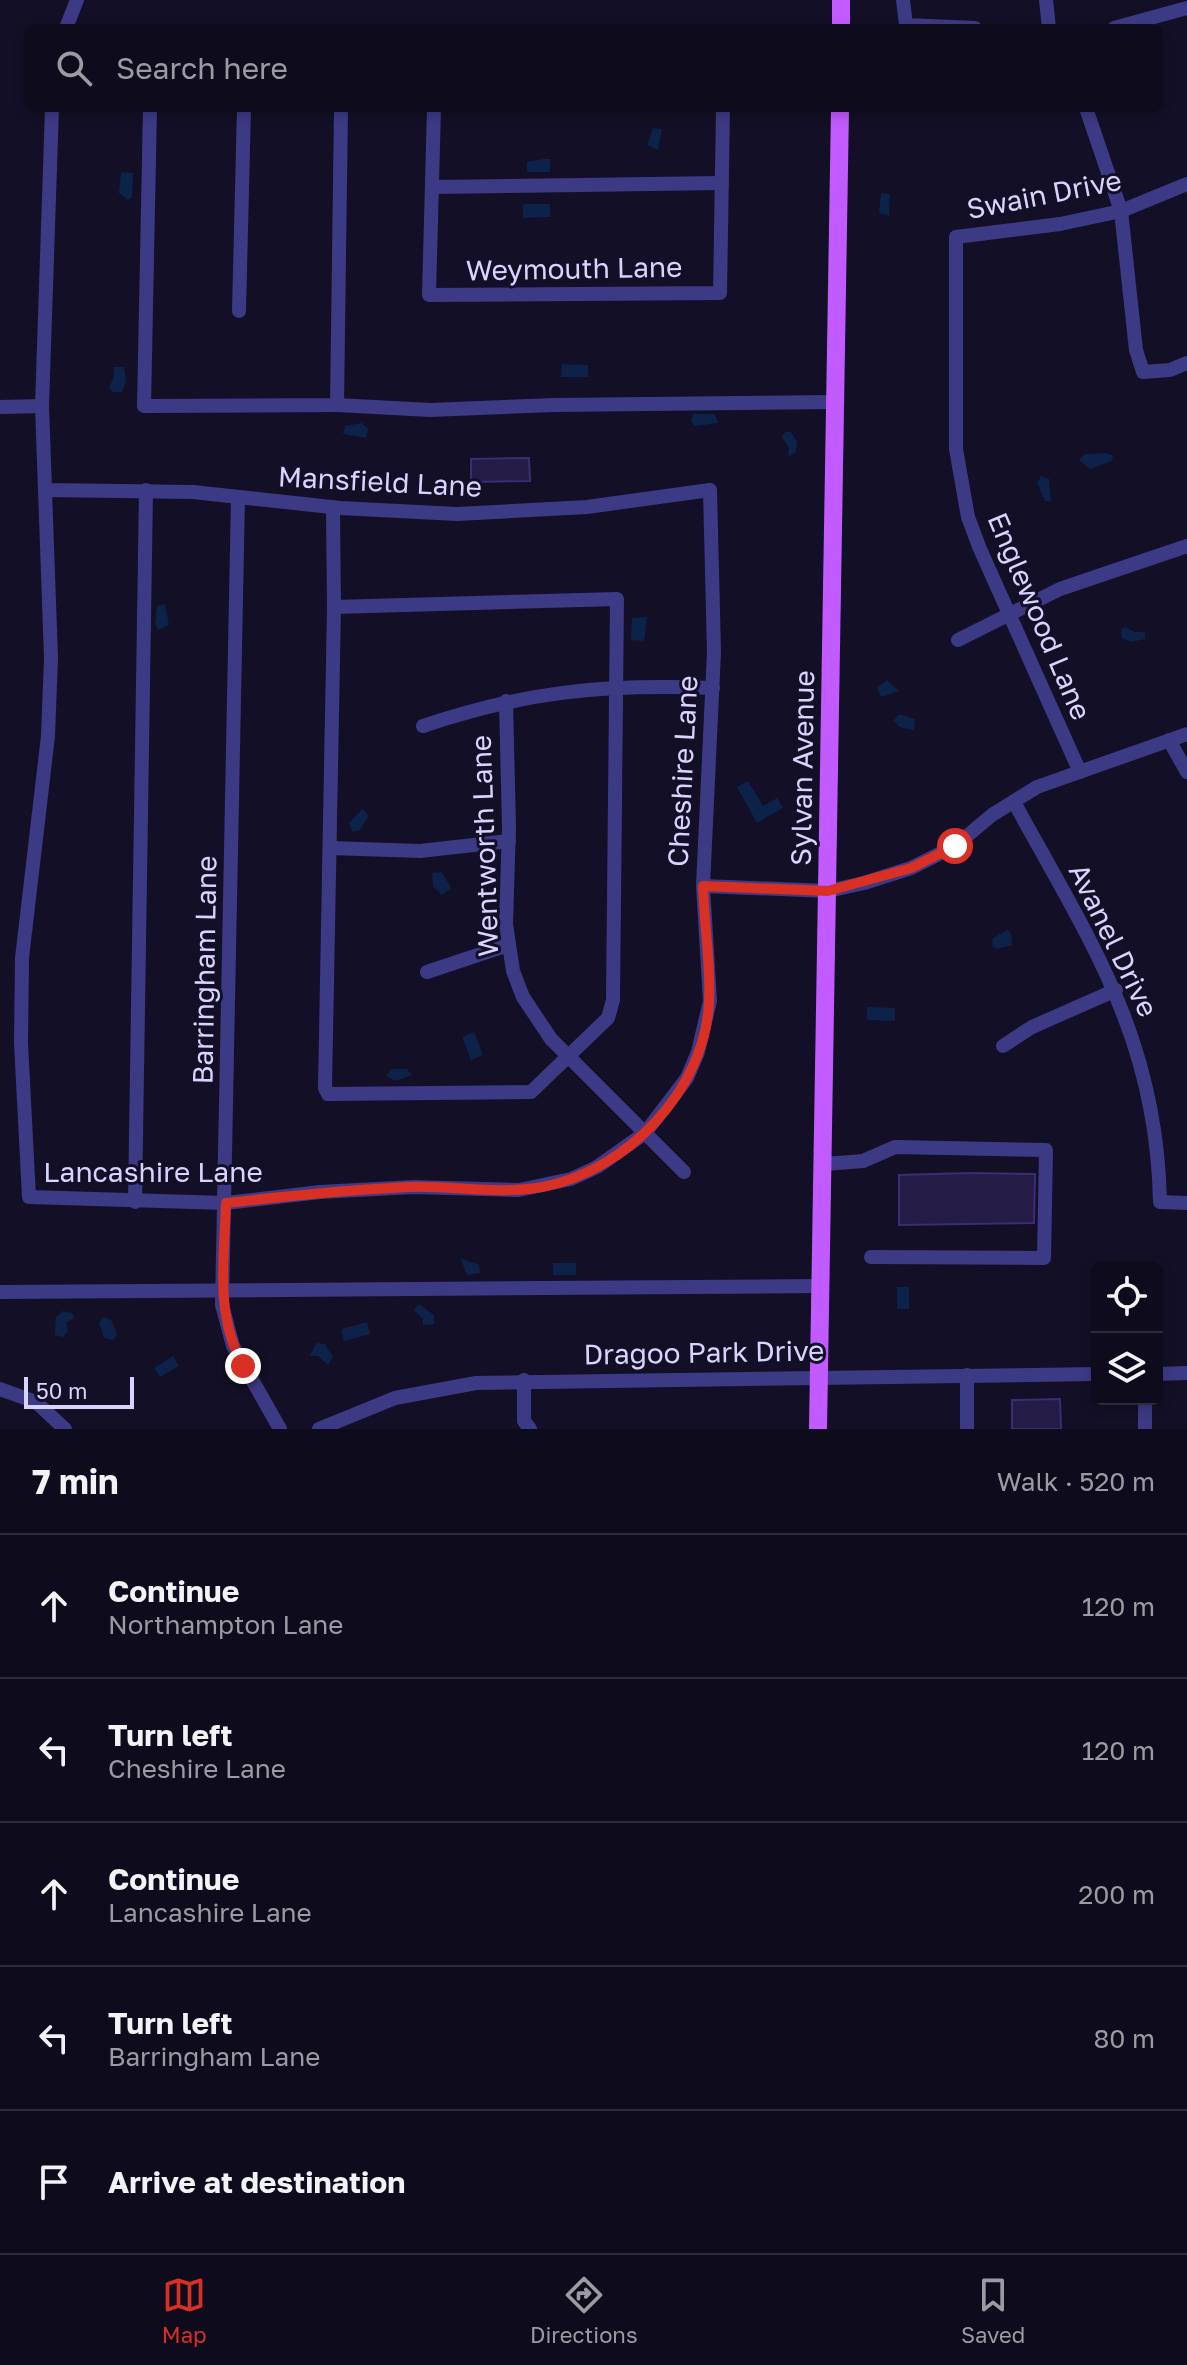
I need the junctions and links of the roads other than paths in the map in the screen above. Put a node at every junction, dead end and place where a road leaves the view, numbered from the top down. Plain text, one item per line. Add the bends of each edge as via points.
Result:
1 (77, 0) edge
2 (841, 0) edge
3 (903, 0) edge
4 (1046, 0) edge
5 (1187, 8) edge
6 (68, 24) edge
7 (841, 24) edge
8 (906, 24) edge
9 (1049, 24) edge
10 (1129, 24) edge
11 (52, 112) edge
12 (150, 112) edge
13 (244, 112) edge
14 (341, 112) edge
15 (434, 112) edge
16 (723, 112) edge
17 (840, 112) edge
18 (1087, 112) edge
19 (722, 183) junction
20 (1187, 184) edge
21 (432, 187) junction
22 (1121, 211) junction
23 (956, 237) joint
24 (239, 311) dead end
25 (1187, 363) edge
26 (835, 402) junction
27 (337, 405) junction
28 (42, 406) junction
29 (0, 407) edge
30 (46, 490) junction
31 (146, 490) junction
32 (710, 490) joint
33 (238, 497) junction
34 (333, 508) junction
35 (1187, 546) edge
36 (334, 607) junction
37 (1010, 612) junction
38 (958, 640) dead end
39 (618, 686) junction
40 (713, 688) junction
41 (506, 701) junction
42 (423, 726) dead end
43 (1187, 734) edge
44 (1169, 740) junction
45 (1080, 772) junction
46 (1187, 772) edge
47 (1014, 802) junction
48 (509, 841) junction
49 (330, 848) junction
50 (703, 886) junction
51 (828, 891) junction
52 (508, 945) junction
53 (427, 972) dead end
54 (1116, 990) junction
55 (1003, 1046) dead end
56 (570, 1057) junction
57 (645, 1133) junction
58 (825, 1164) junction
59 (684, 1172) dead end
60 (135, 1202) junction
61 (226, 1203) junction
62 (1187, 1203) edge
63 (871, 1257) dead end
64 (822, 1286) junction
65 (223, 1290) junction
66 (0, 1292) edge
67 (1187, 1373) edge
68 (1091, 1374) edge
69 (1163, 1374) edge
70 (967, 1375) junction
71 (819, 1377) junction
72 (524, 1380) junction
73 (0, 1389) edge
74 (1145, 1405) edge
75 (65, 1429) edge
76 (280, 1429) edge
77 (319, 1429) edge
78 (530, 1429) edge
79 (818, 1429) edge
80 (967, 1429) edge
81 (1145, 1429) edge

1 - 6 street
2 - 7 main road
3 - 8 street
4 - 9 street
5 - 10 street
11 - 28 street
12 - 27 street via 144,406
13 - 24 street
14 - 27 street
15 - 21 street
16 - 19 street
17 - 26 main road, Sylvan Avenue
18 - 22 street
19 - 21 street
19 - 21 street, Weymouth Lane via 720,293 429,295
20 - 22 street, Swain Drive
22 - 23 street, Swain Drive
22 - 25 street via 1143,372
23 - 37 street, Englewood Lane via 956,449 980,549
26 - 27 street via 430,410
26 - 51 main road, Sylvan Avenue
28 - 29 street
28 - 30 street
30 - 31 street, Mansfield Lane
30 - 60 street, Lancashire Lane via 51,581 48,736 22,958 29,1197
31 - 33 street, Mansfield Lane
31 - 60 street
32 - 34 street, Mansfield Lane via 587,507 457,514
32 - 40 street, Cheshire Lane
33 - 34 street, Mansfield Lane
33 - 61 street, Barringham Lane
34 - 36 street
35 - 37 street via 1116,567
36 - 39 street via 617,599
36 - 49 street
37 - 38 street
37 - 45 street, Englewood Lane
39 - 40 street
39 - 41 street
39 - 56 street via 613,1000 608,1018
40 - 50 street, Cheshire Lane
41 - 42 street
41 - 48 street, Wentworth Lane
43 - 44 street
44 - 45 street
44 - 46 street
45 - 47 street via 1037,787
47 - 51 street via 955,846 911,868
47 - 54 street, Avanel Drive
48 - 49 street via 420,851
48 - 52 street, Wentworth Lane
49 - 56 street via 328,1094 531,1092
50 - 51 street
50 - 57 street, Cheshire Lane via 710,1001 705,1028 687,1078
51 - 58 main road, Sylvan Avenue
52 - 53 street
52 - 56 street, Wentworth Lane via 523,997
54 - 55 street via 1032,1027
54 - 62 street, Avanel Drive via 1149,1090 1160,1202
56 - 57 street, Wentworth Lane
57 - 59 street, Wentworth Lane
57 - 61 street, Lancashire Lane via 597,1167 544,1187 413,1187
58 - 63 street via 863,1161 895,1147 1046,1150 1044,1258
58 - 64 main road, Sylvan Avenue
60 - 61 street, Lancashire Lane
61 - 65 street, Barringham Lane
64 - 65 street
64 - 71 main road, Sylvan Avenue
65 - 66 street
65 - 76 street, Barringham Lane via 233,1346
67 - 69 street
68 - 70 street, Dragoo Park Drive
70 - 71 street, Dragoo Park Drive
70 - 80 street
71 - 72 street, Dragoo Park Drive
71 - 79 main road, Sylvan Avenue
72 - 77 street, Dragoo Park Drive via 436,1388 359,1410
72 - 78 street via 524,1421
73 - 75 street via 36,1402
74 - 81 street

